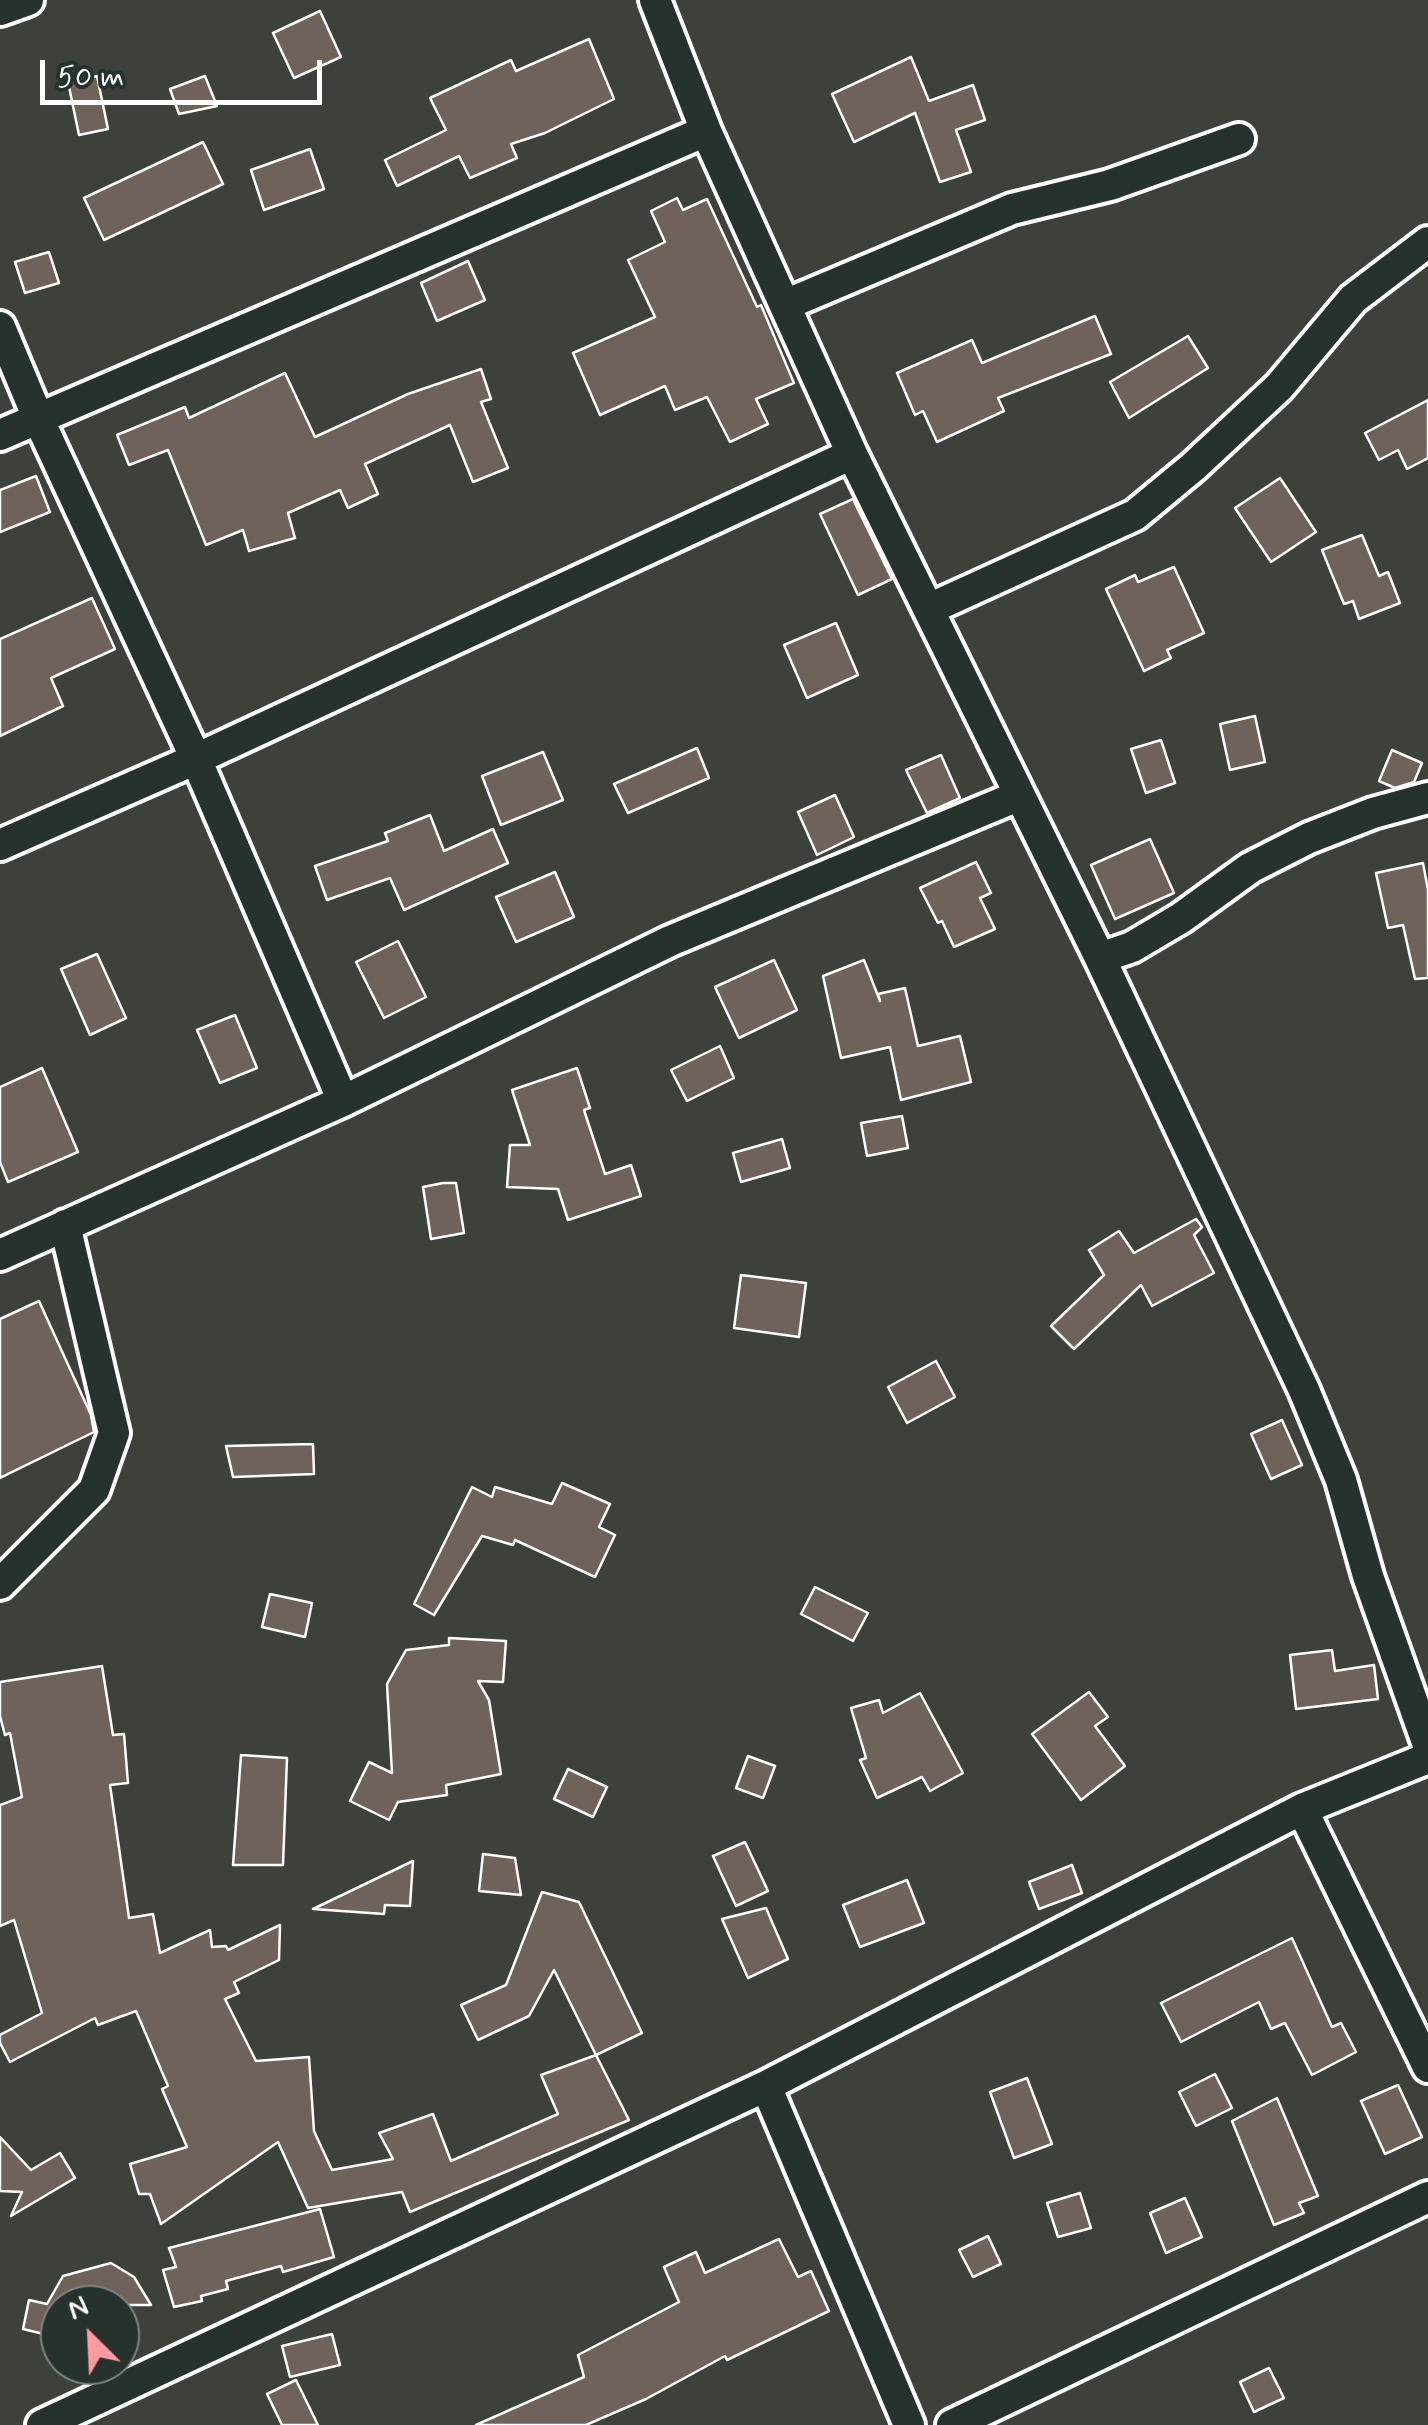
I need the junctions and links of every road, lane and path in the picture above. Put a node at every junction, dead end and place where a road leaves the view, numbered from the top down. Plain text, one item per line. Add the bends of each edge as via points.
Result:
1 (28, 0) edge
2 (655, 0) edge
3 (0, 10) edge
4 (706, 132) junction
5 (1239, 139) dead end
6 (1428, 242) edge
7 (784, 306) junction
8 (0, 328) edge
9 (38, 418) junction
10 (0, 435) edge
11 (852, 454) junction
12 (930, 608) junction
13 (196, 760) junction
14 (1018, 796) junction
15 (1428, 798) edge
16 (0, 845) edge
17 (1100, 958) junction
18 (342, 1102) junction
19 (65, 1225) junction
20 (0, 1254) edge
21 (0, 1584) edge
22 (1428, 1746) edge
23 (1428, 1758) edge
24 (1302, 1809) junction
25 (1428, 2067) edge
26 (766, 2086) junction
27 (1428, 2197) edge
28 (42, 2425) edge
29 (909, 2425) edge
30 (952, 2425) edge

1 - 3 street
2 - 4 street
4 - 7 street
4 - 9 street
5 - 7 street via 1012,209
6 - 12 street via 1353,299 1279,387 1135,515
7 - 11 street
8 - 9 street
9 - 10 street
9 - 13 street
11 - 12 street
11 - 13 street
12 - 14 street
13 - 16 street
13 - 18 street
14 - 17 street
14 - 18 street via 670,941
15 - 17 street via 1310,838 1250,868 1132,947
17 - 22 street via 1304,1390 1341,1480
18 - 19 street
19 - 20 street
19 - 21 street via 114,1433 94,1490
23 - 24 street
24 - 25 street
24 - 26 street
26 - 28 street
26 - 29 street
27 - 30 street

